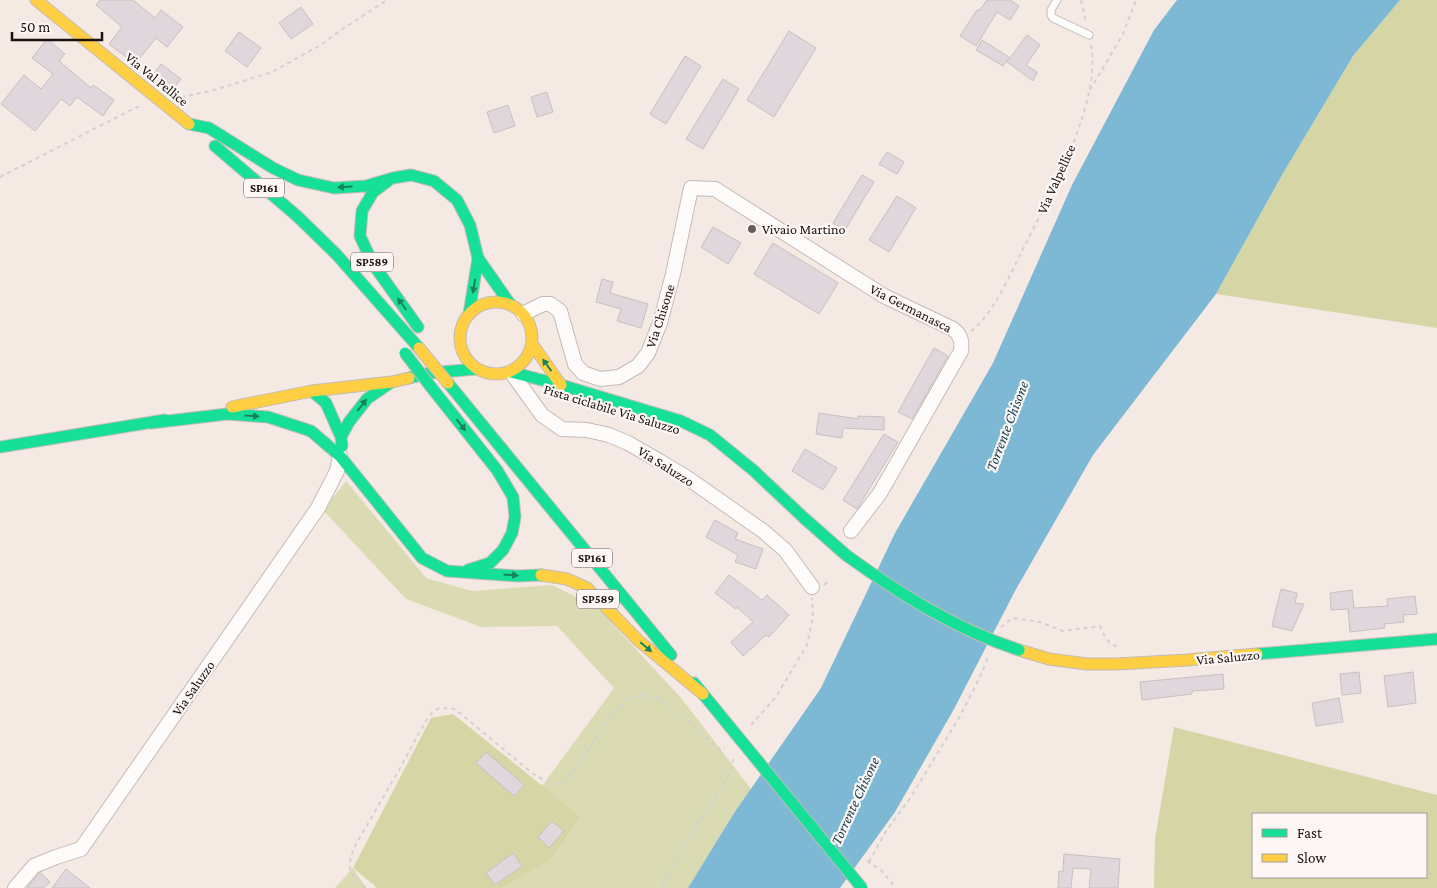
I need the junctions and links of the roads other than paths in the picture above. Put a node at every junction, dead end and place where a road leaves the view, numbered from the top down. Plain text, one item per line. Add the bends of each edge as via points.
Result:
1 (36, 0) edge
2 (1057, 0) edge
3 (1089, 35) road end
4 (189, 124) junction
5 (393, 178) junction
6 (691, 188) joint
7 (337, 254) junction
8 (478, 258) junction
9 (510, 304) junction
10 (470, 314) junction
11 (524, 314) junction
12 (378, 318) dead end
13 (460, 336) junction
14 (425, 343) junction
15 (532, 344) junction
16 (402, 349) dead end
17 (476, 368) junction
18 (510, 372) junction
19 (430, 373) junction
20 (392, 382) junction
21 (562, 385) junction
22 (311, 395) junction
23 (307, 417) dead end
24 (151, 423) junction
25 (311, 431) junction
26 (341, 437) junction
27 (0, 447) edge
28 (340, 456) junction
29 (851, 531) dead end
30 (462, 572) junction
31 (812, 587) dead end
32 (1437, 639) edge
33 (703, 694) junction
34 (15, 888) edge
35 (862, 888) edge

1 - 4 main road, Via Val Pellice / SP161
2 - 3 lane via 1051,10 1053,18
5 -> 4 main road via 366,186 334,188 298,180 209,128
4 - 7 main road, SP161
5 - 8 main road via 411,175 434,181 458,200 470,225
14 -> 5 main road, SP589 via 373,264 360,236 362,210 373,192
6 - 11 street, Via Chisone via 660,323 648,353 638,366 619,377 600,379 583,373 575,364 560,311 550,304 542,304
6 - 29 street, Via Germanasca via 715,189 884,296 953,329 961,337 962,351 880,493
7 - 12 main road, SP589 via 357,290
7 - 14 main road, SP161
8 - 9 main road
8 -> 10 main road
9 - 10 main road via 488,303
9 - 11 main road
10 - 13 main road
11 - 15 main road via 533,334
13 - 17 main road via 461,349
13 - 19 main road
14 - 33 main road, SP161, bridge via 481,422
15 - 18 main road via 521,366
21 -> 15 main road
16 -> 30 main road, bridge via 497,470 512,496 512,533 503,550 490,564
17 - 18 main road, SP589 via 486,374
17 - 19 main road, SP589
18 - 21 main road, Via Saluzzo
18 - 31 street, Via Saluzzo via 542,415 562,429 587,430 628,443 689,479 763,531 785,550
19 - 20 main road, SP589
20 - 22 main road, SP589
26 -> 20 main road via 367,399
21 - 32 main road, Via Saluzzo, bridge via 681,422 710,435 846,555 902,594 982,636 1049,659 1117,664
22 - 24 main road, SP589
22 - 26 main road via 326,403
23 - 25 main road
24 -> 25 main road, SP589 via 227,414 268,417
24 - 27 main road, SP589
25 - 28 main road, SP589
26 - 28 main road
28 - 30 main road, SP589 via 422,558 447,570
28 - 34 street, Via Saluzzo via 337,470 318,508 81,849 34,866
30 -> 33 main road, SP589 via 544,575 567,579 587,588 639,641
33 - 35 main road, SP161, bridge

